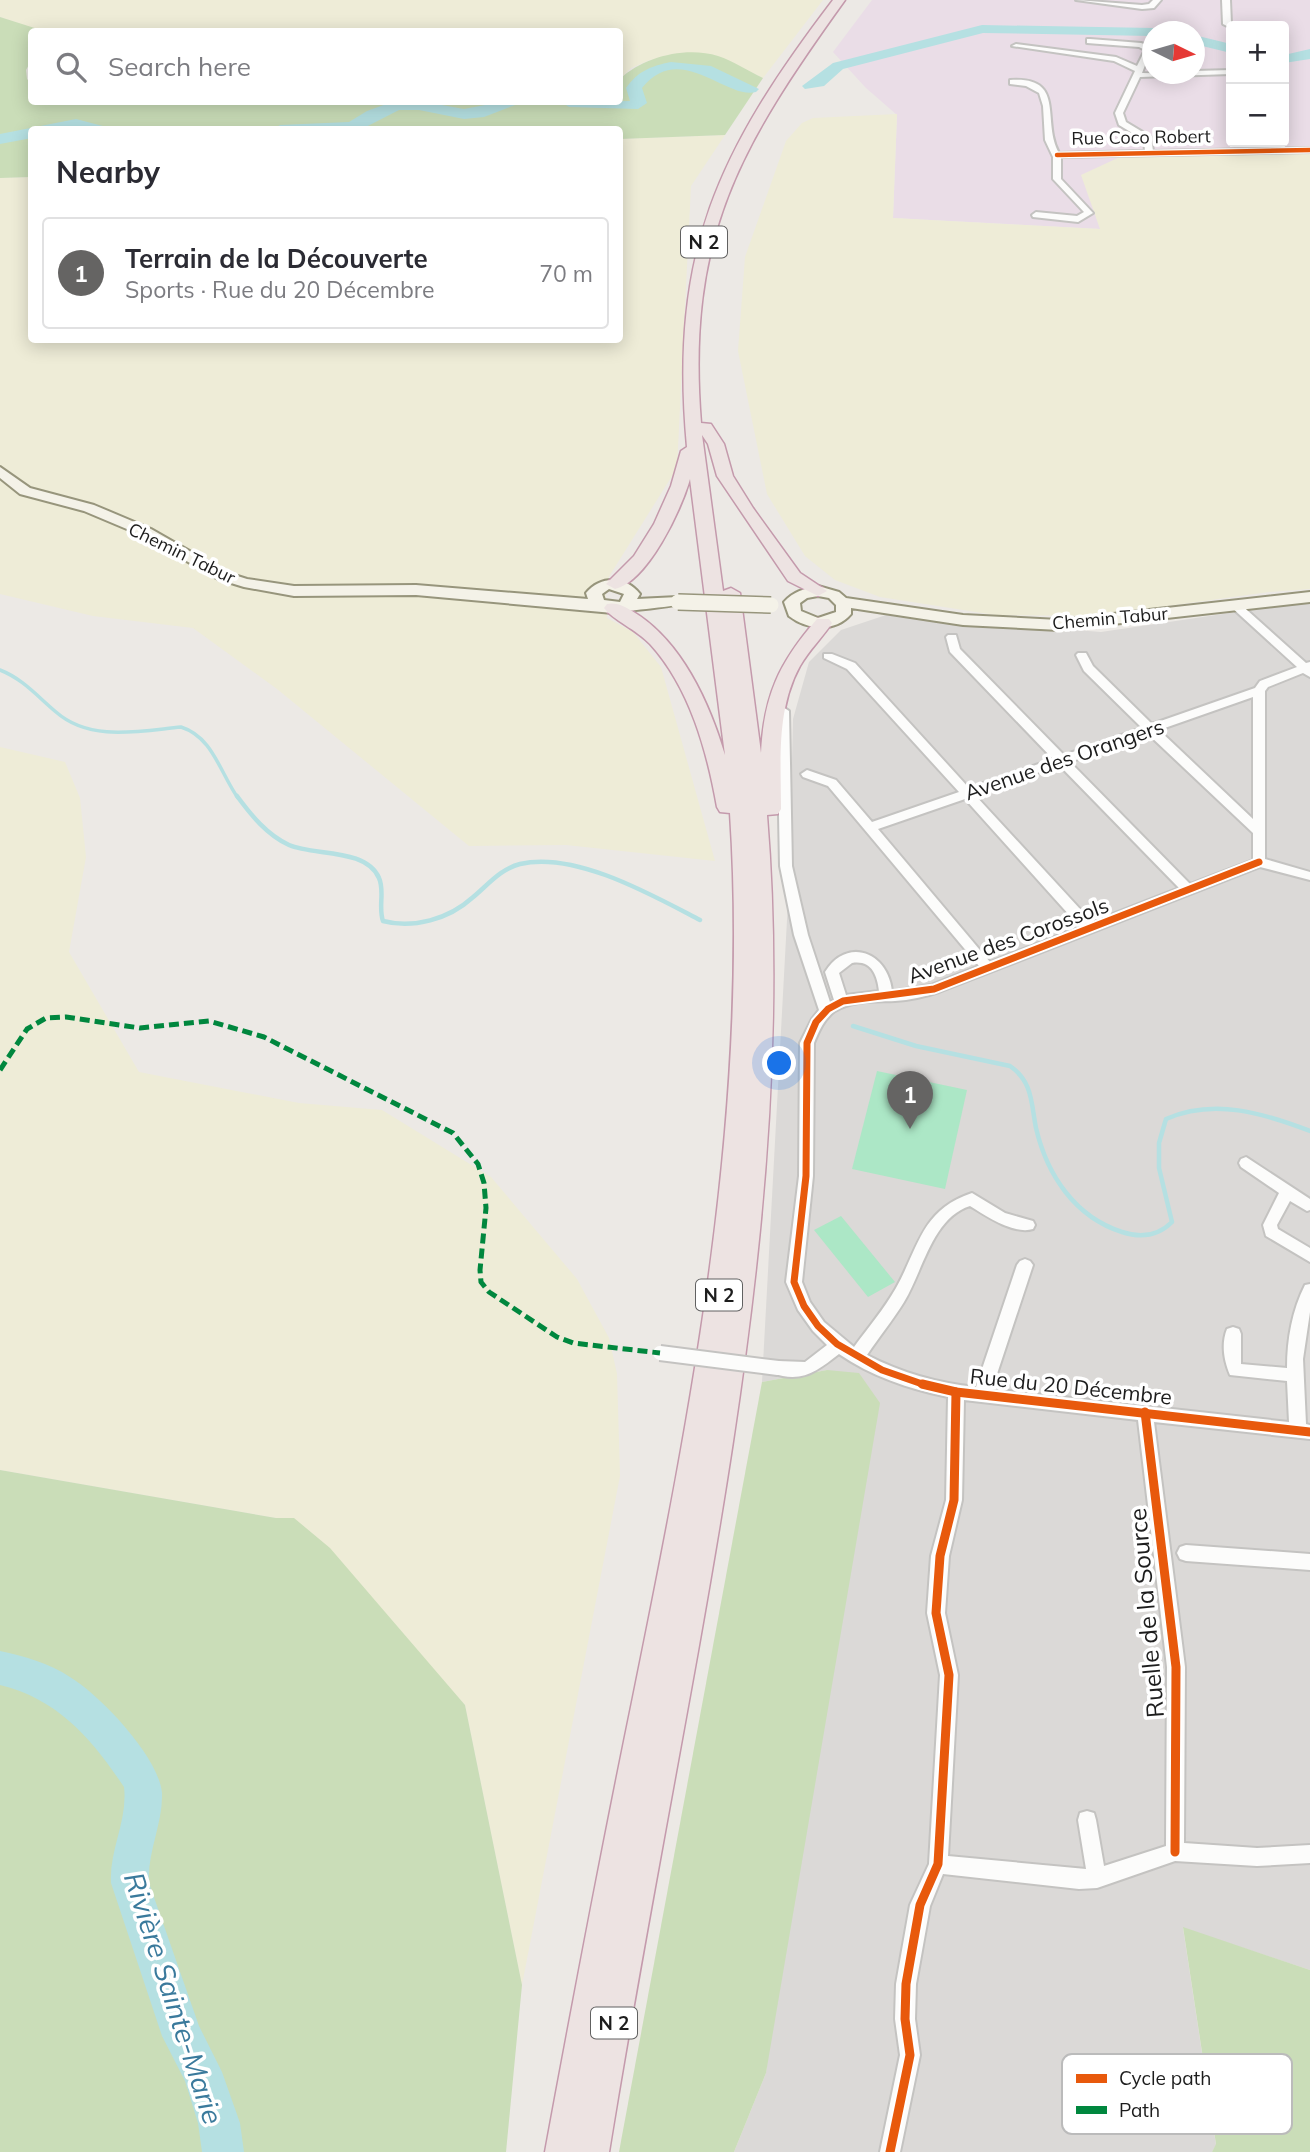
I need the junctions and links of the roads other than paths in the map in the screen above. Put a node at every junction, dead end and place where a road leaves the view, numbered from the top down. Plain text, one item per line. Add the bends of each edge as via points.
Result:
1 (839, 0) edge
2 (851, 0) edge
3 (1080, 0) edge
4 (1157, 0) edge
5 (1226, 0) edge
6 (1227, 21) edge
7 (1090, 41) dead end
8 (1016, 46) dead end
9 (1139, 72) junction
10 (1226, 72) edge
11 (1013, 82) dead end
12 (1289, 146) edge
13 (1291, 150) junction
14 (1310, 150) edge
15 (1149, 151) junction
16 (1057, 155) junction
17 (1036, 215) dead end
18 (699, 427) junction
19 (0, 471) edge
20 (597, 589) joint
21 (818, 591) junction
22 (1310, 597) edge
23 (617, 598) junction
24 (543, 600) junction
25 (1234, 604) junction
26 (793, 605) junction
27 (844, 607) junction
28 (869, 607) joint
29 (823, 623) junction
30 (952, 638) dead end
31 (1083, 655) dead end
32 (828, 656) dead end
33 (1308, 669) edge
34 (786, 670) junction
35 (1259, 691) junction
36 (1150, 729) junction
37 (1060, 761) junction
38 (807, 774) dead end
39 (968, 793) junction
40 (869, 828) junction
41 (1260, 833) junction
42 (1259, 862) junction
43 (1310, 876) edge
44 (1188, 889) junction
45 (762, 910) junction
46 (1090, 929) junction
47 (989, 969) junction
48 (886, 996) junction
49 (841, 1000) junction
50 (825, 1009) junction
51 (1245, 1163) dead end
52 (1287, 1192) junction
53 (1307, 1205) dead end
54 (729, 1214) junction
55 (1028, 1225) dead end
56 (1310, 1256) edge
57 (1025, 1265) dead end
58 (1310, 1290) edge
59 (1233, 1334) dead end
60 (838, 1346) junction
61 (660, 1353) dead end
62 (856, 1357) junction
63 (1293, 1375) junction
64 (956, 1392) junction
65 (982, 1394) junction
66 (1145, 1412) junction
67 (1304, 1431) edge
68 (1186, 1553) dead end
69 (1310, 1562) edge
70 (1087, 1821) dead end
71 (1175, 1852) junction
72 (1310, 1854) edge
73 (938, 1864) junction
74 (1097, 1878) junction
75 (562, 2152) edge
76 (592, 2152) edge
77 (890, 2152) edge

1 - 18 highway, N 2 via 757,116 715,204 693,306 690,356
2 - 18 highway, N 2 via 766,116 727,206 707,308
3 - 4 street via 1142,7
5 - 6 street
7 - 9 street via 1146,46 1149,52
8 - 9 street via 1116,59
9 - 10 street
9 - 15 street, Rue Coco Robert via 1119,113 1122,123 1147,139
11 - 16 street via 1031,83 1044,94 1047,135
12 - 13 street
13 - 14 street, Rue Coco Robert
13 - 15 street, Rue Coco Robert
15 - 16 street, Rue Coco Robert
16 - 17 street via 1060,186 1089,213 1078,219
18 - 21 highway via 716,444 725,476 794,577
18 - 23 highway via 678,496
18 - 45 highway, N 2 via 750,732
18 - 54 highway, N 2 via 741,827 742,1031
19 - 24 main road, Chemin Tabur via 25,491 89,508 244,583 294,591 416,590
20 - 23 main road, Chemin Tabur
20 - 24 main road, Chemin Tabur
21 - 26 main road via 802,594
21 - 27 main road via 834,595
22 - 25 main road, Chemin Tabur
23 - 24 main road, Chemin Tabur
23 - 26 main road, Chemin Tabur, bridge
23 - 54 highway via 660,644 684,682 699,710 724,786 731,850 725,1173
25 - 28 main road, Chemin Tabur via 1059,625 963,620
25 - 33 street
26 - 29 main road via 806,621
27 - 28 main road, Chemin Tabur
27 - 29 main road via 838,618
29 - 34 highway
30 - 37 street via 954,650
31 - 36 street via 1088,668
32 - 39 street via 851,666
33 - 35 street, Avenue des Orangers via 1264,684
34 - 45 highway via 773,717 770,850
34 - 50 street via 782,724 786,866 801,935
35 - 36 street, Avenue des Orangers
35 - 41 street
36 - 37 street, Avenue des Orangers
36 - 41 street
37 - 39 street, Avenue des Orangers
37 - 44 street
38 - 40 street via 832,783
39 - 40 street, Avenue des Orangers
39 - 46 street
40 - 47 street
41 - 42 street
42 - 43 street
42 - 44 street, Avenue des Corossols
44 - 46 street, Avenue des Corossols
45 - 76 highway, N 2 via 758,1111 732,1366
46 - 47 street, Avenue des Corossols
47 - 48 street, Avenue des Corossols via 920,994
48 - 49 street, Avenue des Corossols
48 - 49 street via 880,968 850,957 836,964 832,972
49 - 50 street, Avenue des Corossols
50 - 60 street via 813,1024 807,1043 806,1176 794,1282 810,1315
51 - 52 street
52 - 53 street
52 - 56 street via 1270,1225 1271,1232
54 - 75 highway, N 2 via 699,1428
55 - 62 street via 1001,1218 972,1199 960,1203 922,1244 905,1286
57 - 65 street, Rue du 20 Décembre
58 - 63 street via 1300,1314
59 - 63 street via 1236,1370
60 - 61 street, bridge via 808,1369
60 - 62 street, Rue du 20 Décembre
62 - 64 street, Rue du 20 Décembre via 903,1379
63 - 67 street
64 - 65 street, Rue du 20 Décembre
64 - 73 street via 954,1500 940,1556 936,1613 949,1675
65 - 66 street, Rue du 20 Décembre
66 - 67 street, Rue du 20 Décembre
66 - 71 street, Ruelle de la Source via 1176,1667
68 - 69 street
70 - 74 street
71 - 72 street via 1257,1857
71 - 74 street
73 - 74 street via 1051,1878
73 - 77 street via 920,1905 906,1984 910,2055

